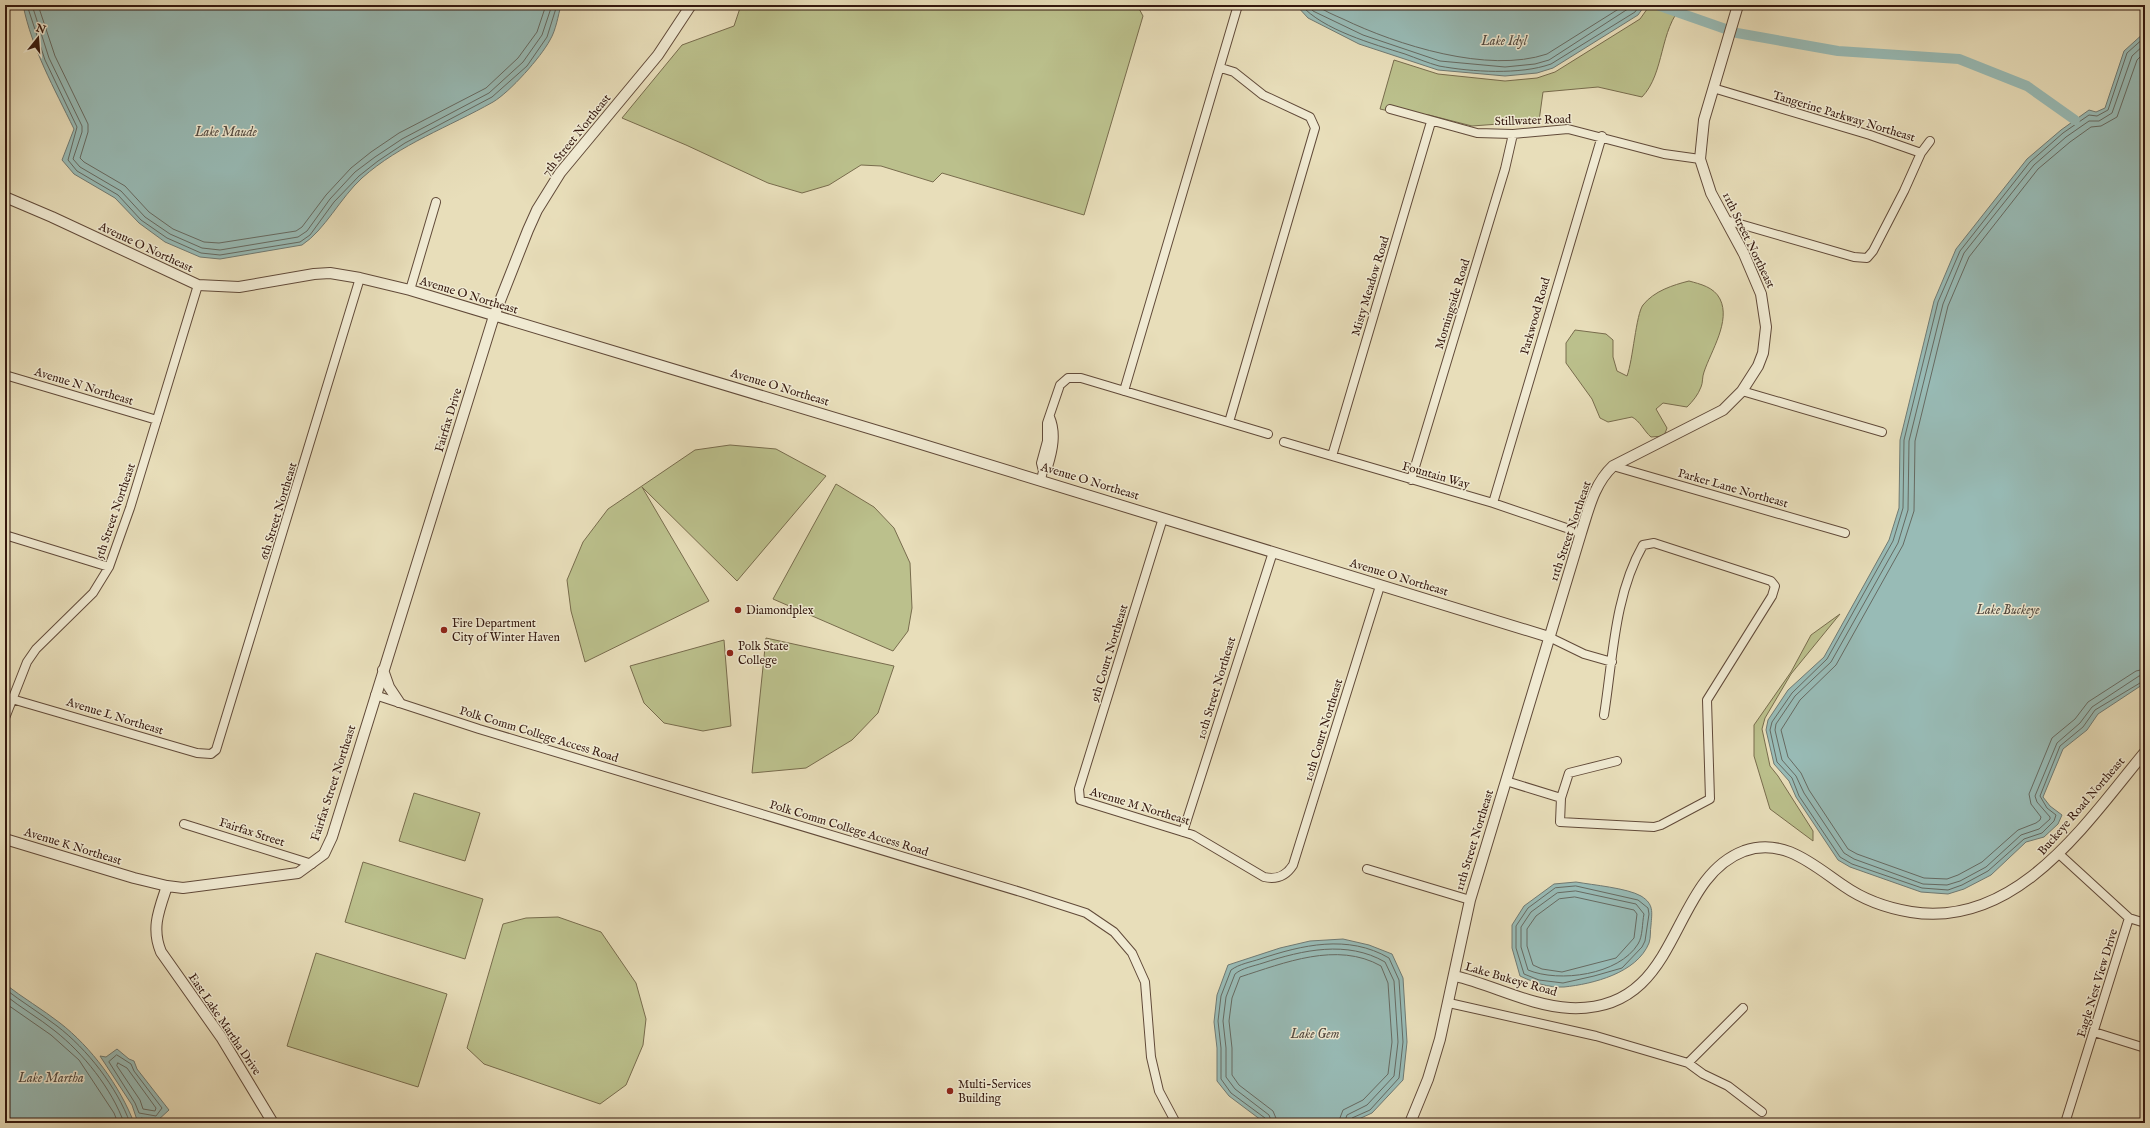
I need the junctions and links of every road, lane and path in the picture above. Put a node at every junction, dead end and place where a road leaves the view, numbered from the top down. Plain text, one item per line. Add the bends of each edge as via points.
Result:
1 (691, 5) edge
2 (1238, 5) edge
3 (1738, 5) edge
4 (1221, 68) junction
5 (1713, 88) junction
6 (1390, 110) dead end
7 (1431, 122) junction
8 (1513, 134) junction
9 (1602, 136) junction
10 (1930, 141) dead end
11 (1921, 153) junction
12 (1700, 159) junction
13 (5, 197) edge
14 (436, 202) dead end
15 (1726, 220) junction
16 (360, 278) junction
17 (198, 285) junction
18 (410, 290) junction
19 (494, 316) junction
20 (5, 375) edge
21 (1124, 391) junction
22 (1742, 391) junction
23 (157, 420) junction
24 (1228, 422) junction
25 (1882, 432) dead end
26 (1268, 434) dead end
27 (1284, 442) dead end
28 (1332, 456) junction
29 (1614, 466) junction
30 (1042, 475) junction
31 (1411, 480) junction
32 (1493, 503) junction
33 (1163, 518) junction
34 (428, 531) joint
35 (1581, 533) junction
36 (1845, 533) dead end
37 (5, 535) edge
38 (1273, 552) junction
39 (109, 567) junction
40 (1380, 586) junction
41 (1549, 637) junction
42 (1612, 662) junction
43 (382, 670) junction
44 (375, 695) junction
45 (8, 698) edge
46 (399, 702) junction
47 (1604, 715) dead end
48 (5, 718) edge
49 (216, 750) joint
50 (2145, 752) edge
51 (1617, 762) dead end
52 (1506, 781) junction
53 (1080, 796) joint
54 (1561, 798) junction
55 (184, 824) dead end
56 (1183, 832) junction
57 (5, 839) edge
58 (2058, 853) junction
59 (312, 864) junction
60 (1367, 869) dead end
61 (1282, 877) joint
62 (134, 878) joint
63 (167, 886) junction
64 (1470, 900) junction
65 (1685, 917) joint
66 (2129, 918) junction
67 (2145, 923) edge
68 (1455, 976) junction
69 (1449, 1003) junction
70 (1743, 1008) dead end
71 (2094, 1032) junction
72 (2145, 1048) edge
73 (1688, 1063) junction
74 (1762, 1112) dead end
75 (273, 1123) edge
76 (1176, 1123) edge
77 (1410, 1123) edge
78 (2066, 1123) edge

1 - 19 street, 7th Street Northeast via 658,55 575,153 548,190 528,230
2 - 4 street
3 - 5 street, 11th Street Northeast
4 - 21 street
4 - 24 street via 1234,72 1263,95 1310,117 1315,128 1313,143
5 - 11 street, Tangerine Parkway Northeast
5 - 12 street, 11th Street Northeast via 1702,127
6 - 7 street, Stillwater Road
7 - 8 street, Stillwater Road via 1477,133
7 - 28 street, Misty Meadow Road
8 - 9 street, Stillwater Road via 1568,129
8 - 31 street, Morningside Road via 1505,170
9 - 12 street, Stillwater Road via 1664,154
9 - 32 street, Parkwood Road
10 - 11 street
11 - 15 street, Tangerine Parkway Northeast via 1873,252 1867,258 1854,257
12 - 15 street, 11th Street Northeast via 1711,193
13 - 17 street, Avenue O Northeast
14 - 18 street
15 - 22 street, 11th Street Northeast via 1759,286 1766,317 1758,366
16 - 17 street, Avenue O Northeast via 325,274 239,287
16 - 18 street, Avenue O Northeast
16 - 49 street, 6th Street Northeast
17 - 23 street, 5th Street Northeast
18 - 19 street, Avenue O Northeast
19 - 30 street, Avenue O Northeast
19 - 34 street, Fairfax Drive
20 - 23 street, Avenue N Northeast
21 - 24 street
21 - 30 street via 1081,378 1068,378 1060,385 1050,417 1053,422 1054,449 1048,467
22 - 25 street
22 - 29 street, 11th Street Northeast via 1723,410
23 - 39 street, 5th Street Northeast via 126,522
24 - 26 street
27 - 28 street, Fountain Way
28 - 31 street, Fountain Way
29 - 35 street, 11th Street Northeast via 1602,477 1597,487
29 - 36 street, Parker Lane Northeast
30 - 33 street, Avenue O Northeast
31 - 32 street, Fountain Way
32 - 35 street, Fountain Way
33 - 38 street, Avenue O Northeast
33 - 53 street, 9th Court Northeast via 1079,789
34 - 43 street, Fairfax Street Northeast
35 - 41 street, 11th Street Northeast
37 - 39 street
38 - 40 street, Avenue O Northeast
38 - 56 street, 10th Street Northeast
39 - 45 street, 5th Street Northeast via 93,593 36,649
40 - 41 street, Avenue O Northeast
40 - 61 street, 10th Court Northeast via 1293,865
41 - 42 street via 1584,654
41 - 52 street, 11th Street Northeast
42 - 47 street
42 - 54 street via 1618,616 1636,558 1643,545 1654,543 1771,581 1775,586 1766,606 1707,700 1710,799 1654,827 1560,822
43 - 44 street, Fairfax Street Northeast
43 - 46 street
44 - 46 street, Polk Comm College Access Road
44 - 59 street, Fairfax Street Northeast via 332,837 324,854
45 - 48 street, 5th Street Northeast
45 - 49 street, Avenue L Northeast via 197,753 211,754
46 - 76 street, Polk Comm College Access Road via 479,729 1086,913 1114,932 1132,953 1145,982 1151,1057 1159,1091
50 - 58 street, Buckeye Road Northeast
51 - 54 street via 1568,773
52 - 54 street
52 - 64 street, 11th Street Northeast
53 - 56 street, Avenue M Northeast via 1080,800
55 - 59 street, Fairfax Street
56 - 61 street, Avenue M Northeast via 1264,877
57 - 62 street, Avenue K Northeast
58 - 65 street, Buckeye Road Northeast via 2014,890 1975,908 1938,915 1881,906 1845,887 1792,852 1781,848 1756,848 1732,857 1715,871 1702,887
58 - 66 street, Eagle Nest View Drive
59 - 63 street, Fairfax Street Northeast via 298,873 195,887
60 - 64 street
62 - 63 street, Fairfax Street Northeast
63 - 75 street, East Lake Martha Drive via 156,920 156,938 168,964 221,1037
64 - 68 street, 11th Street Northeast
65 - 68 street, Lake Bukeye Road via 1667,949 1645,979 1622,997 1599,1006 1554,1006
66 - 67 street
66 - 71 street, Eagle Nest View Drive
68 - 69 street, 11th Street Northeast
69 - 73 street via 1589,1034
69 - 77 street, 11th Street Northeast via 1428,1079
70 - 73 street
71 - 72 street
71 - 78 street, Eagle Nest View Drive
73 - 74 street via 1703,1074 1728,1086

